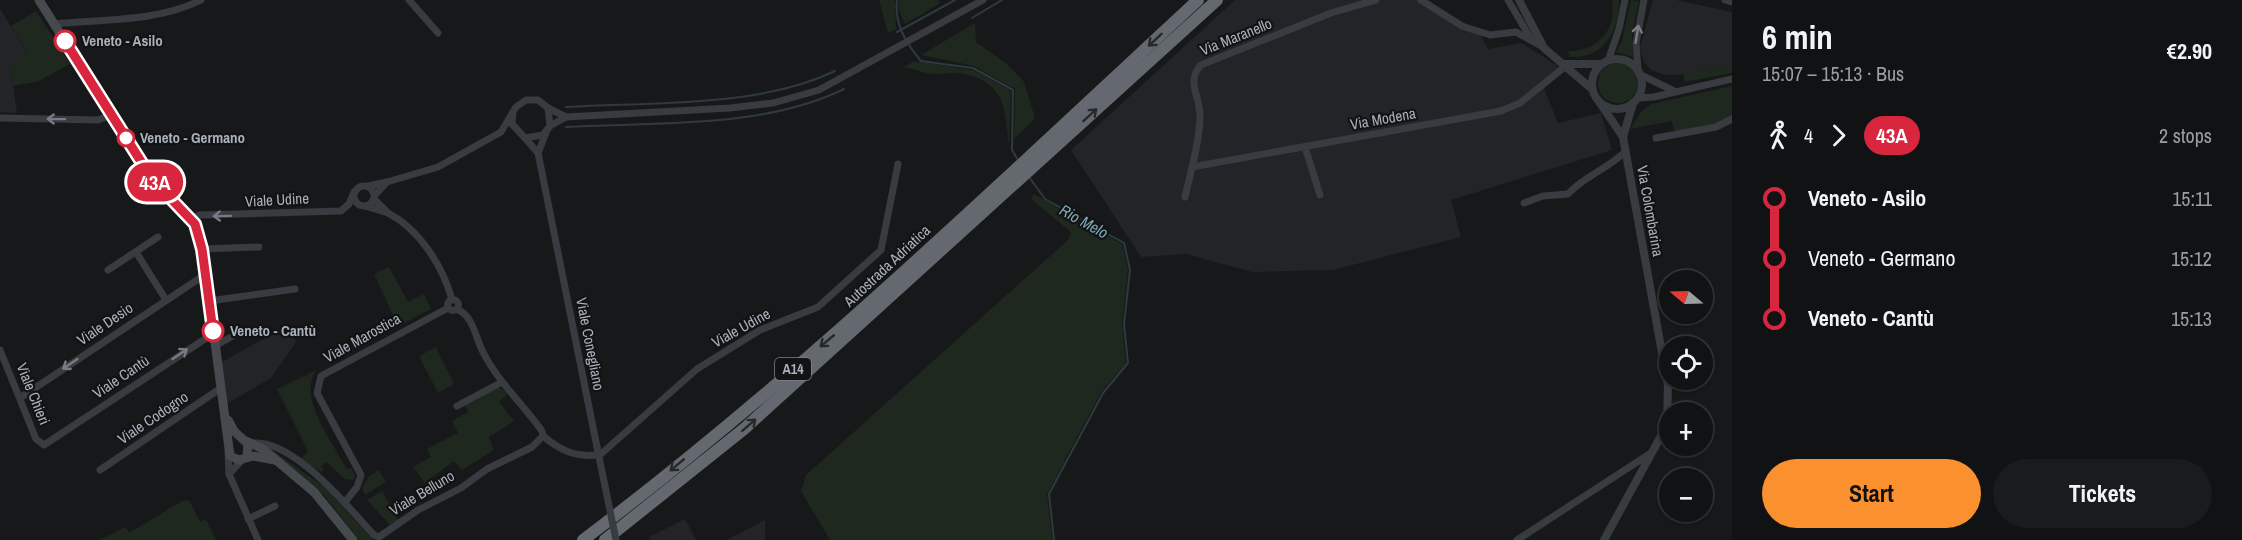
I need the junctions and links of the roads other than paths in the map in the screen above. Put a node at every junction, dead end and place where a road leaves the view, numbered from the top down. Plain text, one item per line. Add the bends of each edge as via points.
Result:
1 (39, 0) edge
2 (201, 0) edge
3 (409, 0) edge
4 (983, 0) edge
5 (1198, 0) edge
6 (1217, 0) edge
7 (1376, 0) edge
8 (1421, 0) edge
9 (1508, 0) edge
10 (1519, 0) edge
11 (1625, 0) edge
12 (1644, 0) edge
13 (1725, 0) edge
14 (1732, 2) edge
15 (54, 24) junction
16 (438, 33) dead end
17 (1531, 39) junction
18 (1544, 48) junction
19 (1605, 62) junction
20 (1564, 64) junction
21 (1639, 72) junction
22 (1732, 79) edge
23 (1674, 91) junction
24 (1595, 94) junction
25 (1636, 100) junction
26 (548, 108) junction
27 (513, 112) junction
28 (111, 115) junction
29 (566, 117) junction
30 (0, 118) edge
31 (1732, 119) edge
32 (549, 128) junction
33 (501, 132) junction
34 (522, 136) junction
35 (1623, 137) junction
36 (1656, 138) dead end
37 (1305, 147) junction
38 (1626, 151) junction
39 (538, 153) junction
40 (898, 164) dead end
41 (1192, 167) junction
42 (387, 182) junction
43 (368, 186) junction
44 (354, 192) junction
45 (1320, 195) dead end
46 (1185, 196) dead end
47 (374, 197) junction
48 (1524, 202) dead end
49 (365, 206) junction
50 (388, 213) junction
51 (192, 219) junction
52 (158, 237) dead end
53 (259, 247) dead end
54 (202, 249) junction
55 (136, 252) junction
56 (108, 270) dead end
57 (206, 274) junction
58 (295, 289) dead end
59 (166, 300) junction
60 (452, 300) junction
61 (209, 301) junction
62 (448, 308) junction
63 (457, 309) junction
64 (214, 333) junction
65 (238, 333) dead end
66 (215, 346) junction
67 (0, 350) edge
68 (502, 382) junction
69 (221, 388) junction
70 (20, 398) junction
71 (457, 406) dead end
72 (224, 413) junction
73 (543, 436) junction
74 (255, 444) junction
75 (44, 445) joint
76 (229, 448) junction
77 (1654, 452) junction
78 (248, 457) junction
79 (275, 460) junction
80 (100, 470) dead end
81 (229, 474) junction
82 (345, 502) junction
83 (274, 506) dead end
84 (248, 519) junction
85 (258, 540) edge
86 (353, 540) edge
87 (583, 540) edge
88 (605, 540) edge
89 (616, 540) edge
90 (1517, 540) edge
91 (1604, 540) edge

1 - 15 main road
2 - 15 street via 182,10 152,15
3 - 16 street
4 - 29 street via 819,90 773,103
5 -> 87 highway, Autostrada Adriatica / A14 via 844,326
88 -> 6 highway, Autostrada Adriatica / A14 via 744,429
7 - 41 street, Via Maranello via 1331,13 1201,65 1192,80 1200,116
8 - 17 street, Via Colombarina via 1461,26 1491,35 1516,32
9 - 17 street, Via Colombarina
10 - 18 street, Via Colombarina
11 - 19 street via 1619,30
21 -> 12 street via 1636,43
13 - 14 street
15 - 28 main road
17 - 18 street, Via Colombarina
18 - 20 street, Via Colombarina
19 - 20 street
19 - 21 street via 1624,60
19 - 24 street via 1594,76
20 - 24 street, Via Colombarina
20 - 37 street, Via Modena via 1520,103 1501,111
21 - 23 street
21 - 25 street via 1641,90
22 - 23 street
23 - 25 street
24 - 25 street via 1610,108 1626,107
24 - 35 street, Via Colombarina
25 - 35 street, Via Colombarina
26 - 27 street via 538,100 526,100
26 - 29 street
26 - 32 street
27 - 33 street
27 - 34 street via 512,124
28 -> 30 street via 98,120
28 - 51 main road via 152,179
29 - 32 street
31 - 36 street via 1705,130
32 - 34 street via 537,138
32 - 39 street
33 - 34 street
33 - 42 street, Viale Udine via 438,167
34 - 39 street, Viale Conegliano
35 - 38 street, Via Colombarina
37 - 41 street, Via Modena
37 - 45 street
38 - 48 street, Via Colombarina via 1568,194
38 - 77 street, Via Colombarina via 1668,386 1667,420
39 - 89 street, Viale Conegliano, bridge
40 - 73 street, Viale Udine via 881,250 818,307 760,330 704,364 601,454 576,455
41 - 46 street, Via Maranello
42 - 43 street, Viale Udine
42 - 47 street
43 - 44 street, Viale Udine via 358,187
43 - 47 street
44 - 49 street via 356,202
44 -> 51 street, Viale Udine via 341,211 199,215
47 - 49 street
47 - 50 street
49 - 50 street
50 - 60 street via 420,238
51 - 54 main road
52 - 55 street
53 - 54 street
54 - 57 main road
55 - 56 street
55 - 59 street
57 - 59 street, Viale Desio
57 - 61 main road
58 - 61 street
59 -> 70 street, Viale Desio
60 - 62 street via 448,301
60 - 63 street via 458,302
61 - 64 main road
62 - 63 street
62 - 82 street, Viale Marostica via 318,381 317,393 361,475
63 - 68 street via 471,322
64 - 66 main road
75 -> 64 street, Viale Cantù
65 - 66 street
66 - 69 main road
67 - 70 street, Viale Chieri
68 - 71 street
68 - 73 street
69 - 72 main road
69 - 80 street, Viale Codogno
70 - 75 street, Viale Chieri via 36,439
72 - 74 main road via 234,431
72 - 76 main road
73 - 82 street, Viale Belluno via 532,447 418,510 384,536 374,535
74 - 76 main road via 235,439
74 - 78 main road
74 - 78 main road via 249,447
74 - 79 main road
74 - 82 street, Viale Belluno via 315,475
76 - 78 main road via 235,460
76 - 81 street
77 - 90 street
77 - 91 street, Via Colombarina
78 - 79 main road
78 - 81 street
79 - 86 main road via 314,492
81 - 84 street
83 - 84 street
84 - 85 street

